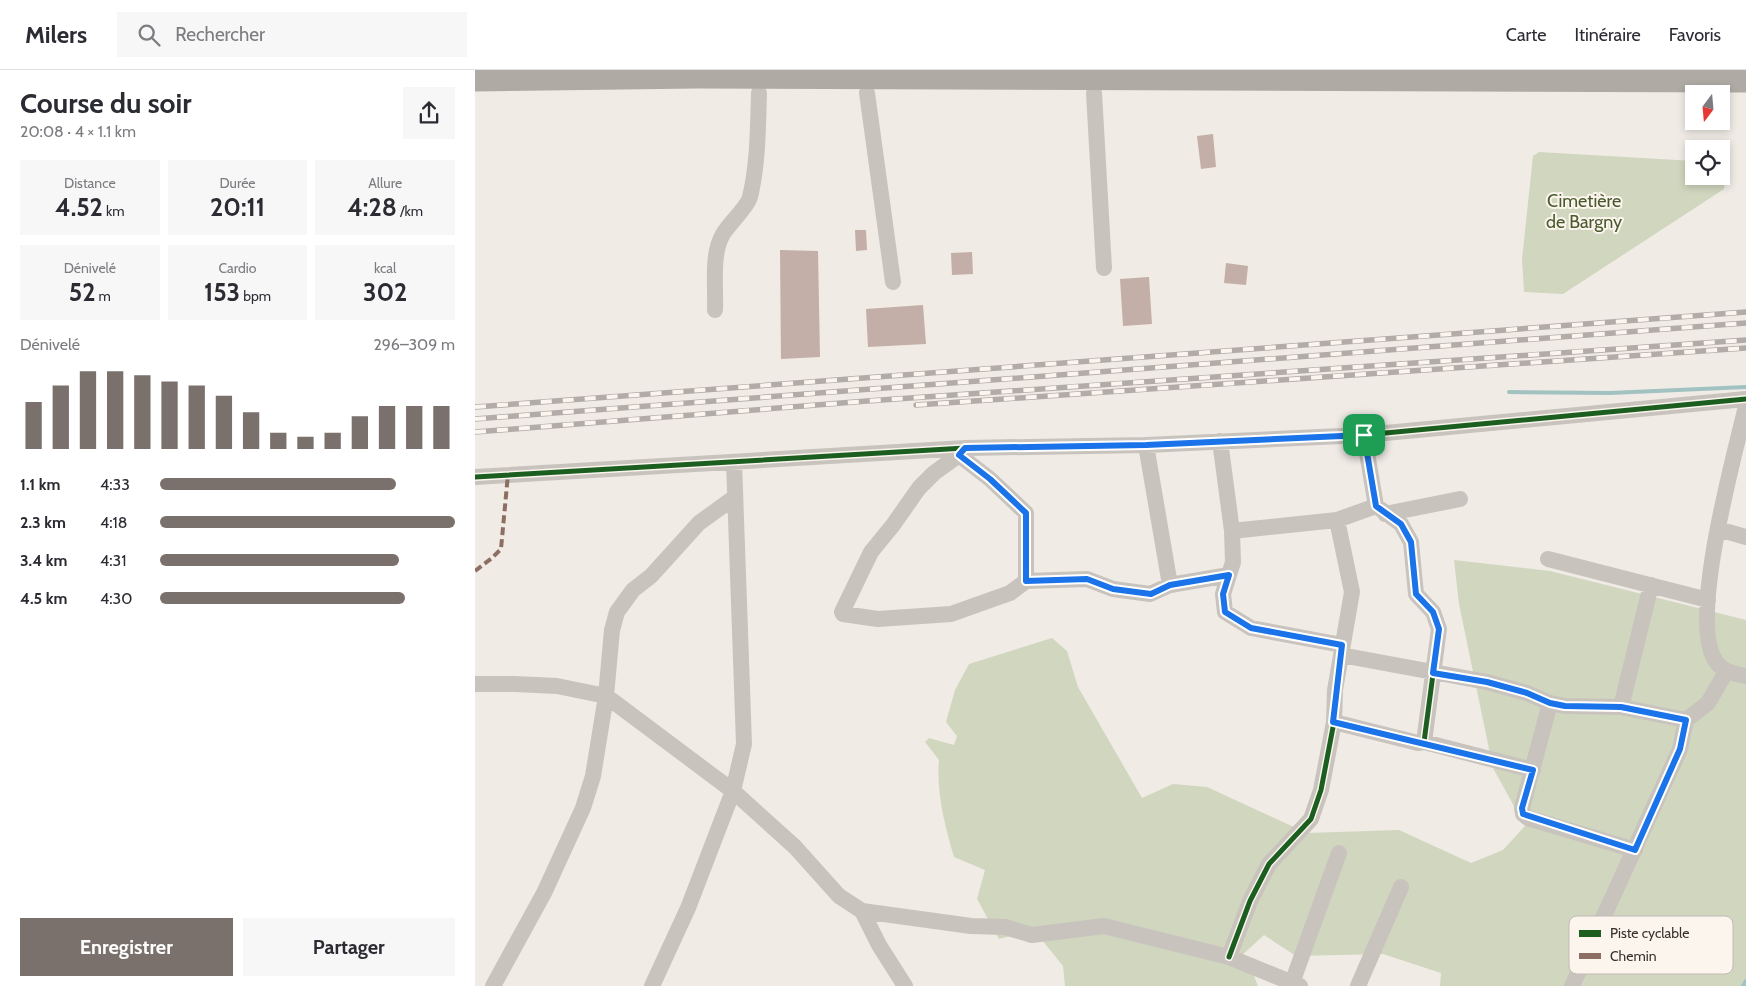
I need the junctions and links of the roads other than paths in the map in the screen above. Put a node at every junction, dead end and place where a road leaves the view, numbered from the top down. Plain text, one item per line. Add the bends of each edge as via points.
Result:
1 (698, 73) edge
2 (1669, 74) edge
3 (475, 79) edge
4 (1095, 80) edge
5 (1746, 80) edge
6 (475, 93) edge
7 (759, 93) junction
8 (867, 93) junction
9 (1746, 93) edge
10 (1104, 268) dead end
11 (893, 282) dead end
12 (715, 310) dead end
13 (1746, 399) edge
14 (1746, 406) edge
15 (1364, 435) junction
16 (1220, 440) junction
17 (1146, 445) junction
18 (962, 452) junction
19 (734, 462) junction
20 (1739, 467) edge
21 (475, 477) edge
22 (735, 497) junction
23 (1460, 499) dead end
24 (1381, 510) junction
25 (1337, 520) junction
26 (1718, 529) junction
27 (1232, 531) junction
28 (1746, 537) edge
29 (1548, 558) dead end
30 (1229, 575) junction
31 (1026, 581) junction
32 (1170, 585) junction
33 (1651, 585) junction
34 (1708, 600) junction
35 (1341, 650) junction
36 (1726, 672) junction
37 (1433, 673) junction
38 (1746, 676) edge
39 (475, 684) edge
40 (606, 696) junction
41 (1550, 703) junction
42 (1621, 707) junction
43 (1686, 720) junction
44 (1333, 722) junction
45 (1424, 742) junction
46 (1533, 770) junction
47 (733, 791) junction
48 (1635, 850) junction
49 (1339, 853) dead end
50 (1401, 888) dead end
51 (862, 912) junction
52 (1604, 916) edge
53 (1229, 957) junction
54 (1578, 974) edge
55 (1296, 984) edge
56 (493, 986) edge
57 (651, 986) edge
58 (905, 986) edge
59 (1358, 986) edge
60 (1572, 986) edge

1 - 3 highway
1 - 4 highway
2 - 4 highway
2 - 5 highway
4 - 8 highway
4 - 9 highway
4 - 10 street
6 - 7 highway
7 - 8 highway
7 - 12 street via 750,199 733,218 717,246
8 - 11 street
13 - 15 street
14 - 20 street
15 - 16 street
15 - 24 street
16 - 17 street
16 - 27 street
17 - 18 street
17 - 32 street
18 - 19 street
18 - 31 street via 1026,513
18 - 31 street via 919,488 871,552 842,612 878,619 951,614 1010,593
19 - 21 street
19 - 22 street
20 - 26 street
22 - 40 street via 699,523 651,576 623,601 612,630
22 - 47 street via 745,727
23 - 24 street
24 - 25 street
24 - 37 street via 1401,524 1411,542 1416,594 1433,612 1439,629
25 - 27 street
25 - 35 street via 1352,592
26 - 28 street
26 - 34 street
27 - 30 street via 1233,562
29 - 33 street
30 - 32 street
30 - 35 street via 1223,594 1225,612 1251,628
31 - 32 street via 1087,579 1113,589 1151,594
33 - 34 street
33 - 42 street
34 - 36 street via 1708,640 1714,658
35 - 37 street
35 - 44 street
36 - 38 street
36 - 43 street via 1709,703
37 - 41 street via 1487,682
37 - 45 street
39 - 40 street via 557,686
40 - 47 street
40 - 56 street via 593,776 583,808 543,893
41 - 42 street
41 - 46 street
42 - 43 street
43 - 48 street via 1680,749
44 - 45 street
44 - 53 street via 1321,790 1311,819 1269,864 1250,901
45 - 46 street
46 - 48 street via 1523,814
47 - 51 street via 795,847 839,896
47 - 57 street via 688,908
48 - 52 street
49 - 55 street
50 - 59 street
51 - 53 street via 971,926 1005,927 1032,935 1104,926
51 - 58 street
53 - 55 street
54 - 60 street

